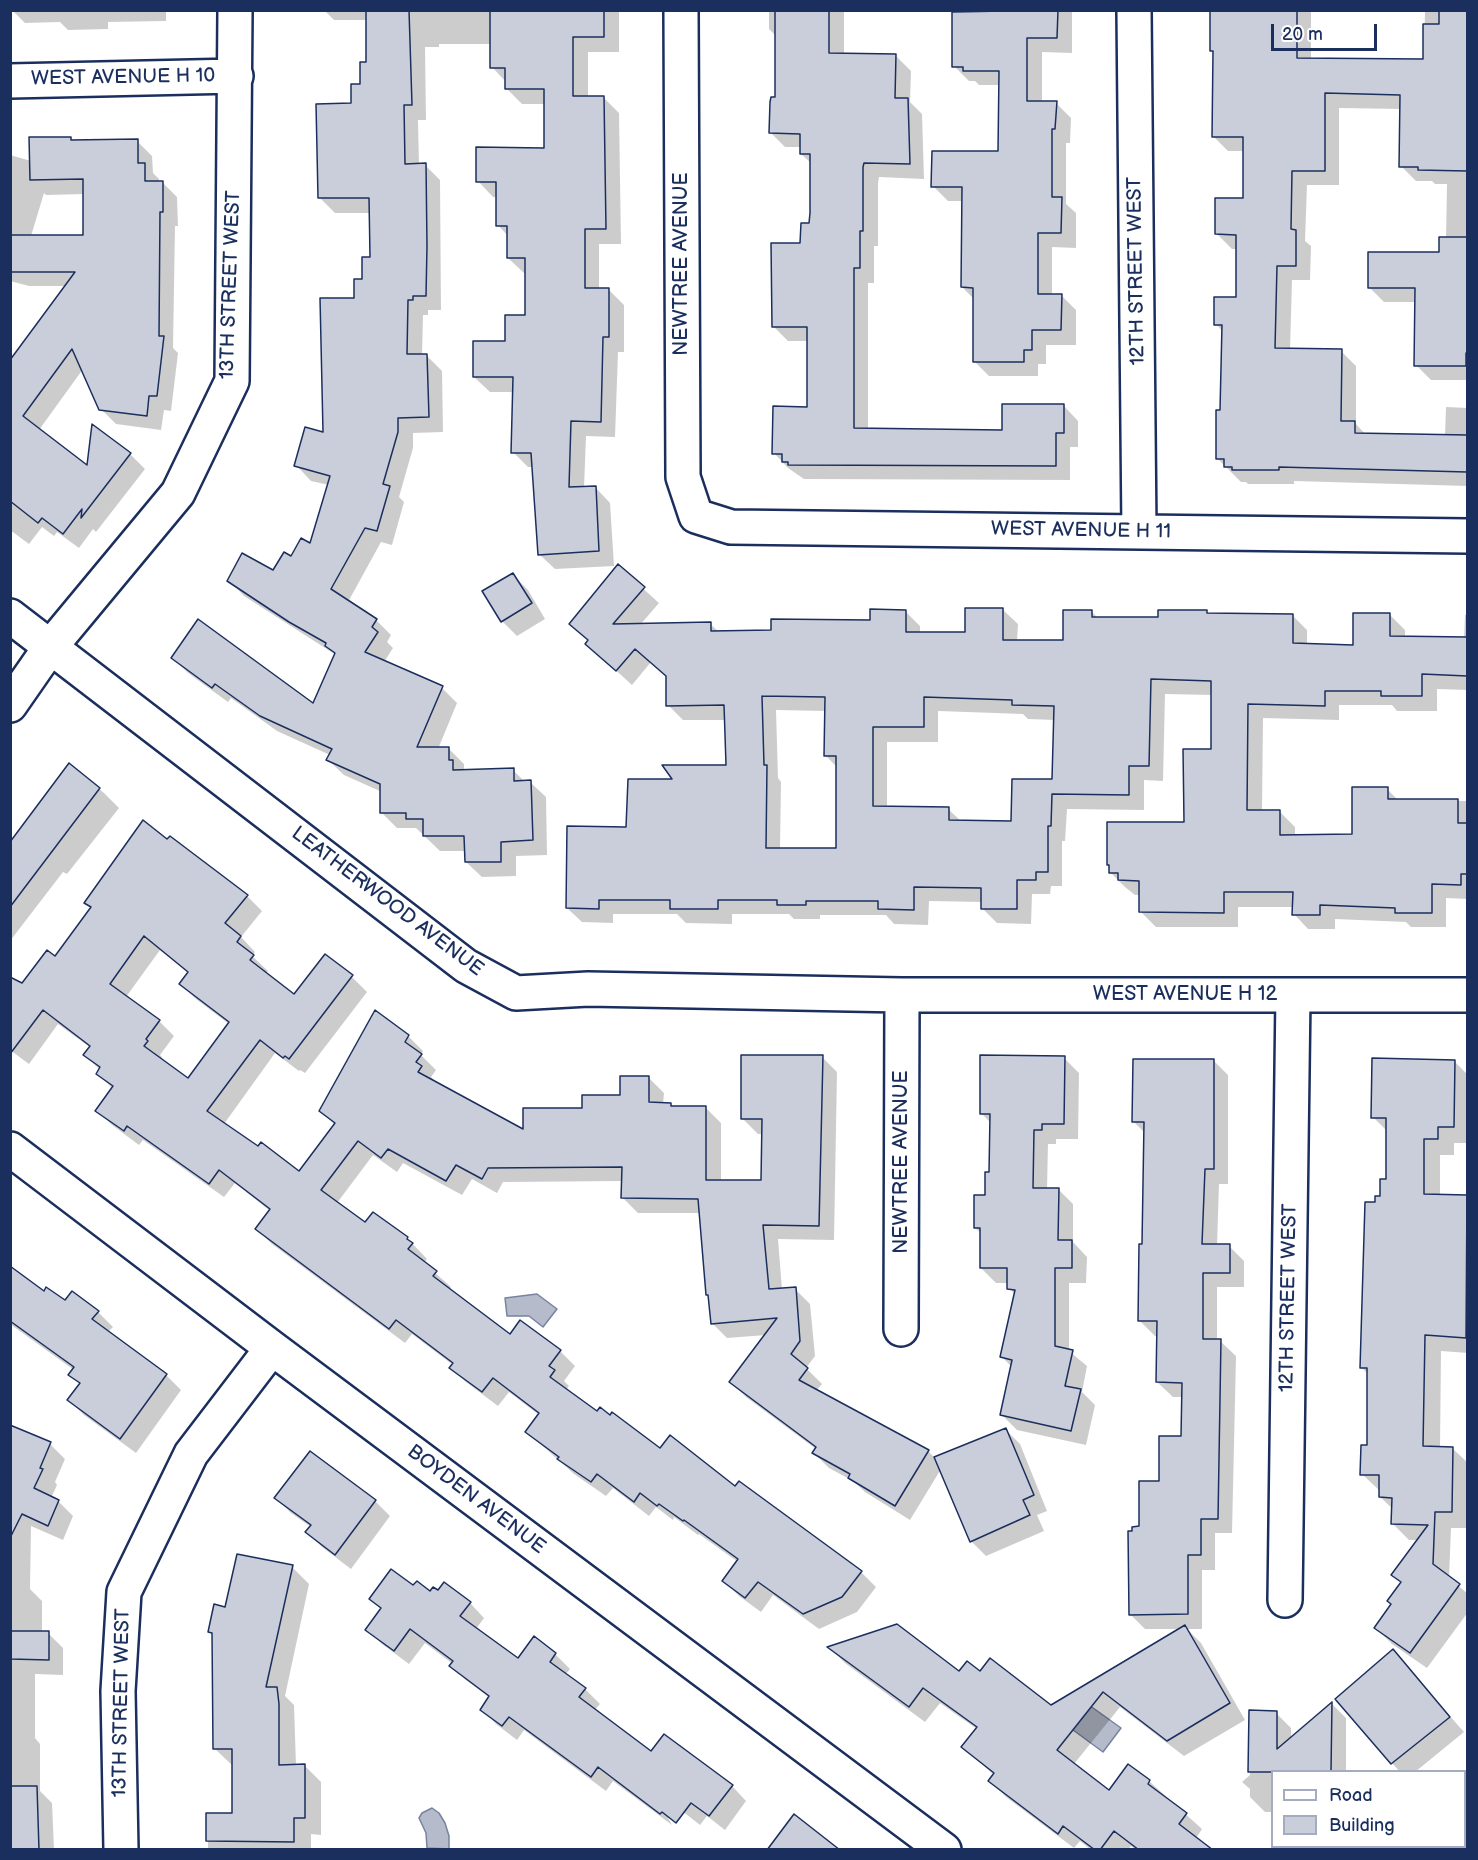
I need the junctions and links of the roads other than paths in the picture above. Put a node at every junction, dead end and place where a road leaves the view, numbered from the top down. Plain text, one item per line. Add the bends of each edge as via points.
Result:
1 (235, 10) edge
2 (681, 10) edge
3 (1134, 10) edge
4 (236, 76) junction
5 (10, 81) edge
6 (696, 516) joint
7 (1139, 531) junction
8 (1467, 536) edge
9 (10, 616) edge
10 (51, 646) junction
11 (10, 705) edge
12 (902, 995) junction
13 (1293, 995) junction
14 (1467, 995) edge
15 (10, 1149) edge
16 (901, 1329) dead end
17 (272, 1348) junction
18 (1285, 1600) dead end
19 (120, 1850) edge
20 (944, 1850) edge

1 - 4 street, 13TH STREET WEST
2 - 6 street, NEWTREE AVENUE via 683,477
3 - 7 street, 12TH STREET WEST
4 - 5 street, WEST AVENUE H 10
4 - 10 street, 13TH STREET WEST via 232,381 178,493
6 - 7 street, WEST AVENUE H 11 via 731,527
7 - 8 street, WEST AVENUE H 11
9 - 10 street, LEATHERWOOD AVENUE
10 - 11 street, 13TH STREET WEST
10 - 12 street, LEATHERWOOD AVENUE via 466,966 516,993 588,989
12 - 13 street, WEST AVENUE H 12
12 - 16 street, NEWTREE AVENUE
13 - 14 street, WEST AVENUE H 12
13 - 18 street, 12TH STREET WEST
15 - 17 street, BOYDEN AVENUE
17 - 19 street, 13TH STREET WEST via 191,1454 124,1592 118,1691
17 - 20 street, BOYDEN AVENUE

